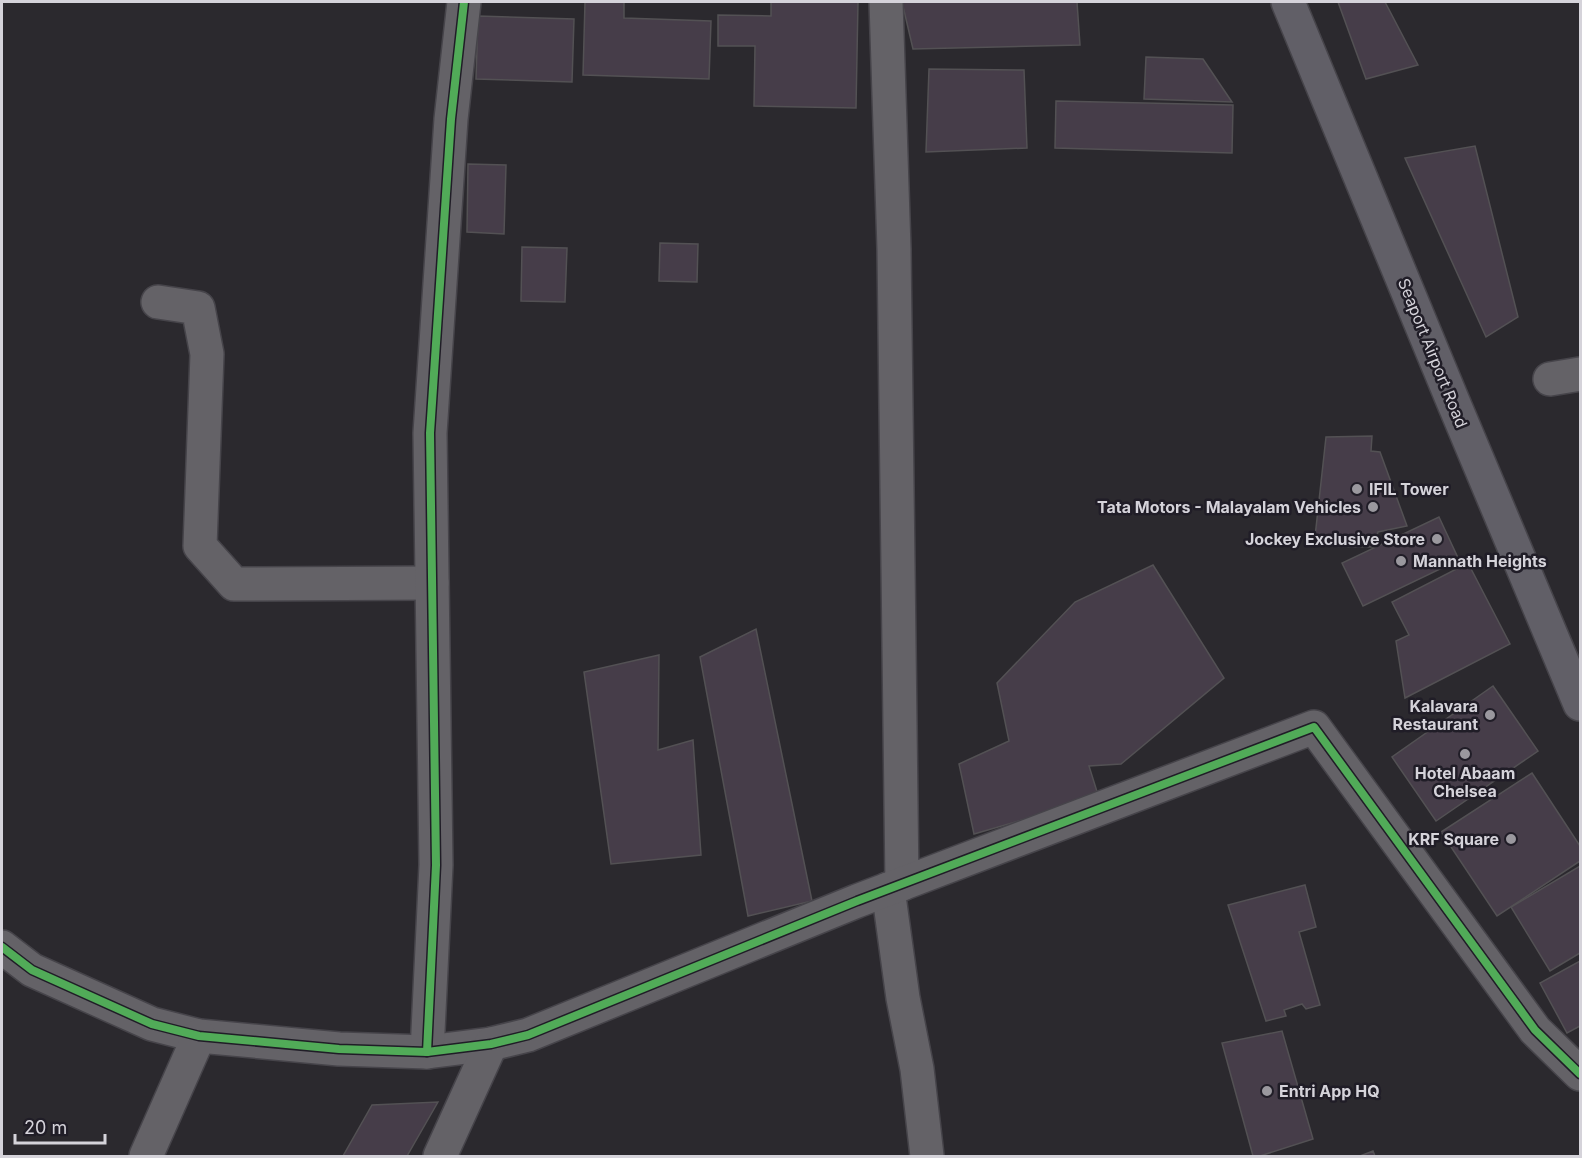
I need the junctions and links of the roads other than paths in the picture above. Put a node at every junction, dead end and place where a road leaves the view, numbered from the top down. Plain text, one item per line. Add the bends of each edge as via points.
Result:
1 (464, 2) edge
2 (886, 2) edge
3 (1288, 2) edge
4 (158, 302) dead end
5 (432, 583) junction
6 (1581, 704) edge
7 (895, 887) junction
8 (2, 947) edge
9 (199, 1036) junction
10 (491, 1044) junction
11 (427, 1052) junction
12 (1581, 1074) edge
13 (146, 1156) edge
14 (440, 1156) edge
15 (927, 1156) edge

1 - 5 street via 451,119 430,433
2 - 7 street via 894,249
3 - 6 main road, Seaport Airport Road
4 - 5 street via 198,309 207,354 200,546 234,584
5 - 11 street via 436,865
7 - 10 street via 528,1035
7 - 12 street via 1314,727 1535,1030
7 - 15 street via 903,998 917,1069
8 - 9 street via 32,970 152,1024
9 - 11 street via 339,1049
9 - 13 street
10 - 11 street
10 - 14 street

